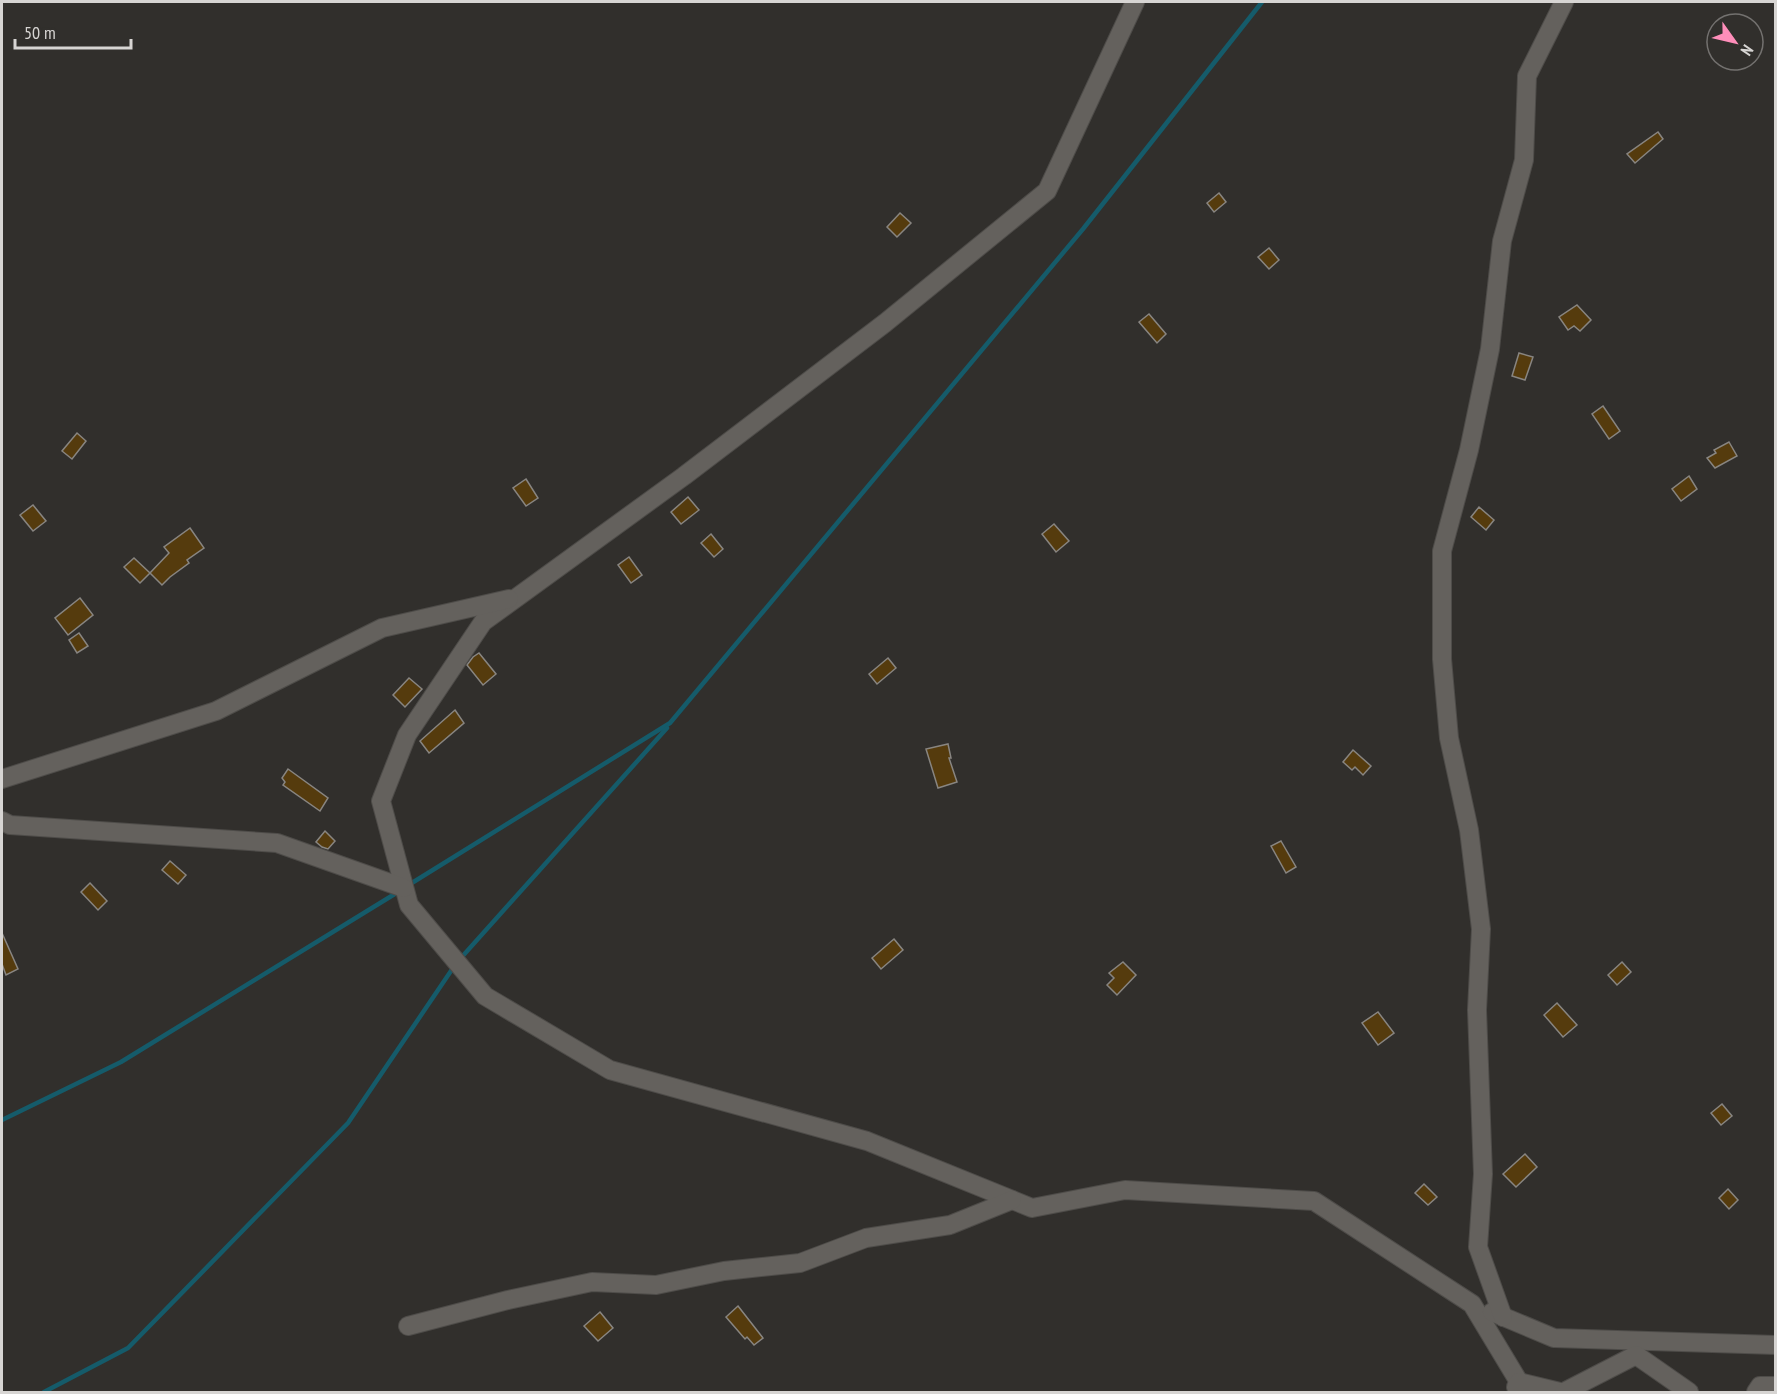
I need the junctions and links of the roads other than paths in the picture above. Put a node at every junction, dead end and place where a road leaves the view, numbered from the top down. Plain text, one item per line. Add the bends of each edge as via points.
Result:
1 (1135, 2) edge
2 (1564, 2) edge
3 (517, 598) junction
4 (2, 779) edge
5 (2, 821) edge
6 (404, 888) junction
7 (1012, 1200) junction
8 (1472, 1304) junction
9 (1503, 1317) junction
10 (408, 1326) dead end
11 (1776, 1345) edge
12 (1776, 1386) edge
13 (1519, 1389) edge
14 (1562, 1392) edge
15 (1689, 1392) edge
16 (1756, 1392) edge

1 - 3 street via 1047,190 876,330
2 - 9 street via 1527,76 1524,160 1502,242 1490,349 1469,450 1442,551 1442,659 1449,738 1469,830 1481,928 1477,1010 1483,1174 1478,1247
3 - 4 street via 382,628 216,711
3 - 6 street via 483,622 407,735 381,801
5 - 6 street via 10,825 277,843
6 - 7 street via 409,905 485,996 610,1070 867,1141
7 - 8 street via 1032,1208 1125,1190 1314,1201
7 - 10 street via 950,1225 866,1238 800,1263 724,1271 656,1285 592,1282
8 - 9 street
8 - 13 street
9 - 11 street via 1554,1338
12 - 16 street via 1760,1386
13 - 14 street
14 - 15 street via 1636,1355

